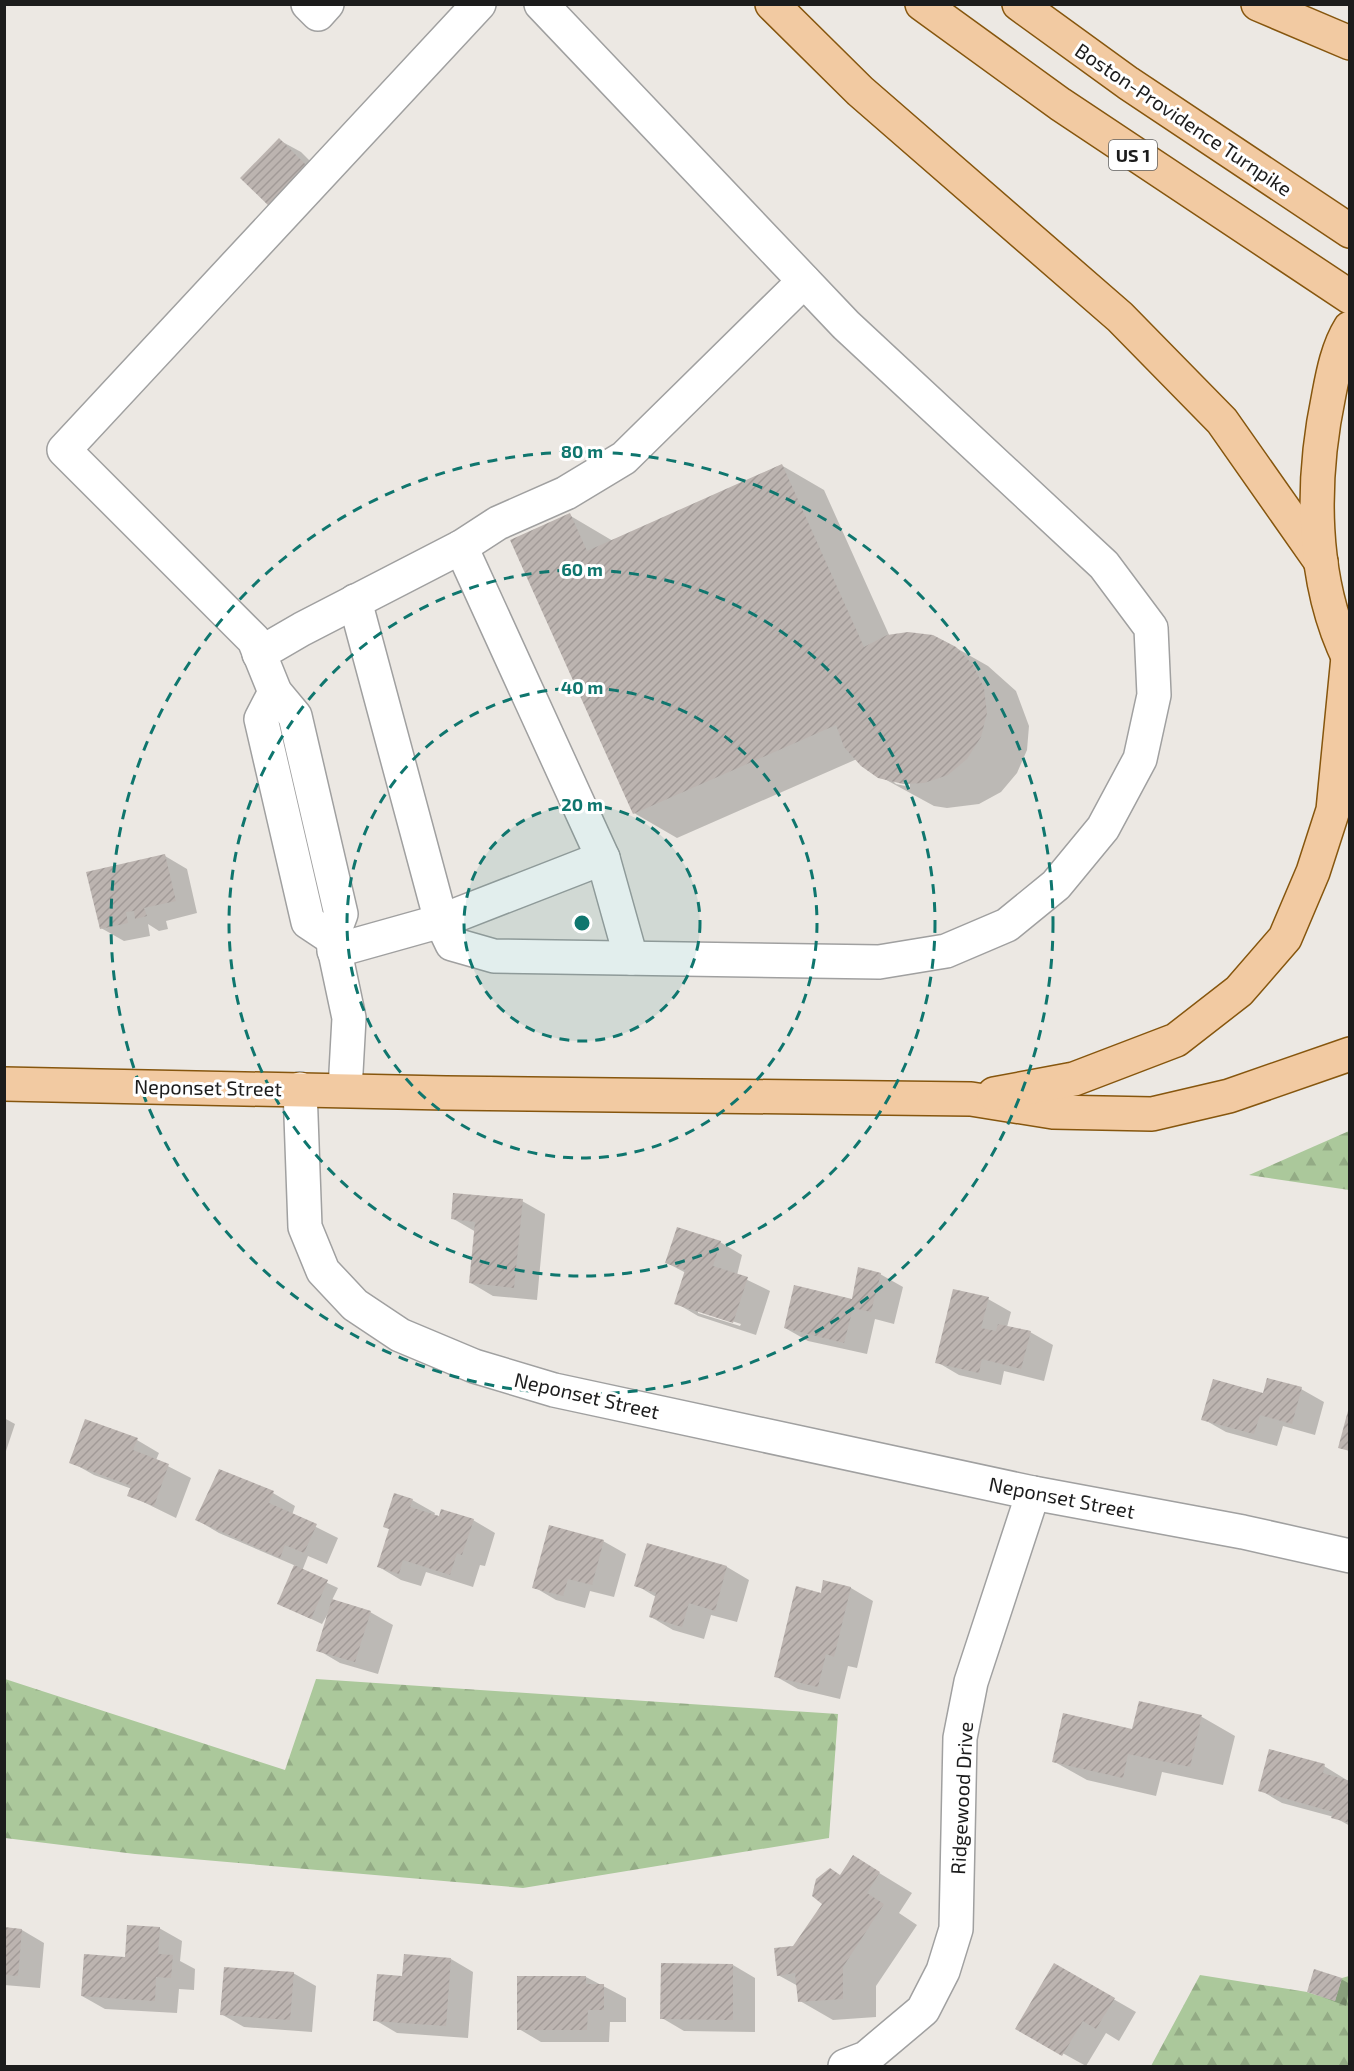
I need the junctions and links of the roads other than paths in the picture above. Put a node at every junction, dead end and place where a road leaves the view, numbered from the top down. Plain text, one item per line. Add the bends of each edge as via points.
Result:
1 (308, 4) edge
2 (327, 4) edge
3 (479, 4) edge
4 (541, 4) edge
5 (772, 4) edge
6 (922, 4) edge
7 (1019, 4) edge
8 (1258, 4) edge
9 (1350, 43) edge
10 (1350, 231) edge
11 (804, 281) junction
12 (1350, 297) edge
13 (1350, 328) edge
14 (461, 546) junction
15 (1321, 562) junction
16 (355, 601) junction
17 (259, 654) junction
18 (1349, 659) edge
19 (603, 858) junction
20 (441, 921) junction
21 (333, 945) junction
22 (631, 958) junction
23 (1350, 1054) edge
24 (4, 1084) edge
25 (300, 1089) junction
26 (345, 1090) junction
27 (971, 1099) junction
28 (1033, 1493) junction
29 (1350, 1556) edge
30 (845, 2067) edge

1 - 2 street via 318,14
3 - 17 street via 64,450 254,640
4 - 11 street
5 - 15 main road via 860,90 1120,317 1199,397 1222,421
6 - 12 main road, US 1 via 1060,104
7 - 10 main road, Boston-Providence Turnpike via 1128,83
8 - 9 main road
11 - 14 street via 624,458 566,493 498,523
11 - 22 street via 846,325 1104,565 1151,628 1154,695 1140,759 1103,828 1056,885 1007,925 946,951 879,962
13 - 15 main road via 1333,373 1321,432 1316,493
14 - 16 street
14 - 19 street
15 - 18 main road via 1331,608
16 - 17 street
16 - 20 street
17 - 21 street via 275,692 261,719 308,922
18 - 27 main road via 1333,810 1313,872 1285,938 1239,991 1176,1040 1074,1079
19 - 20 street
19 - 22 street
20 - 21 street
20 - 22 street via 452,944 494,956
21 - 26 street via 349,1018
23 - 27 main road via 1229,1096 1152,1114 1053,1112
24 - 25 main road, Neponset Street
25 - 26 main road
25 - 28 street, Neponset Street via 305,1227 323,1271 355,1305 400,1335 474,1366 554,1390
26 - 27 main road
28 - 29 street, Neponset Street
28 - 30 street, Ridgewood Drive via 971,1682 960,1738 956,1929 943,1971 923,2010 866,2058

